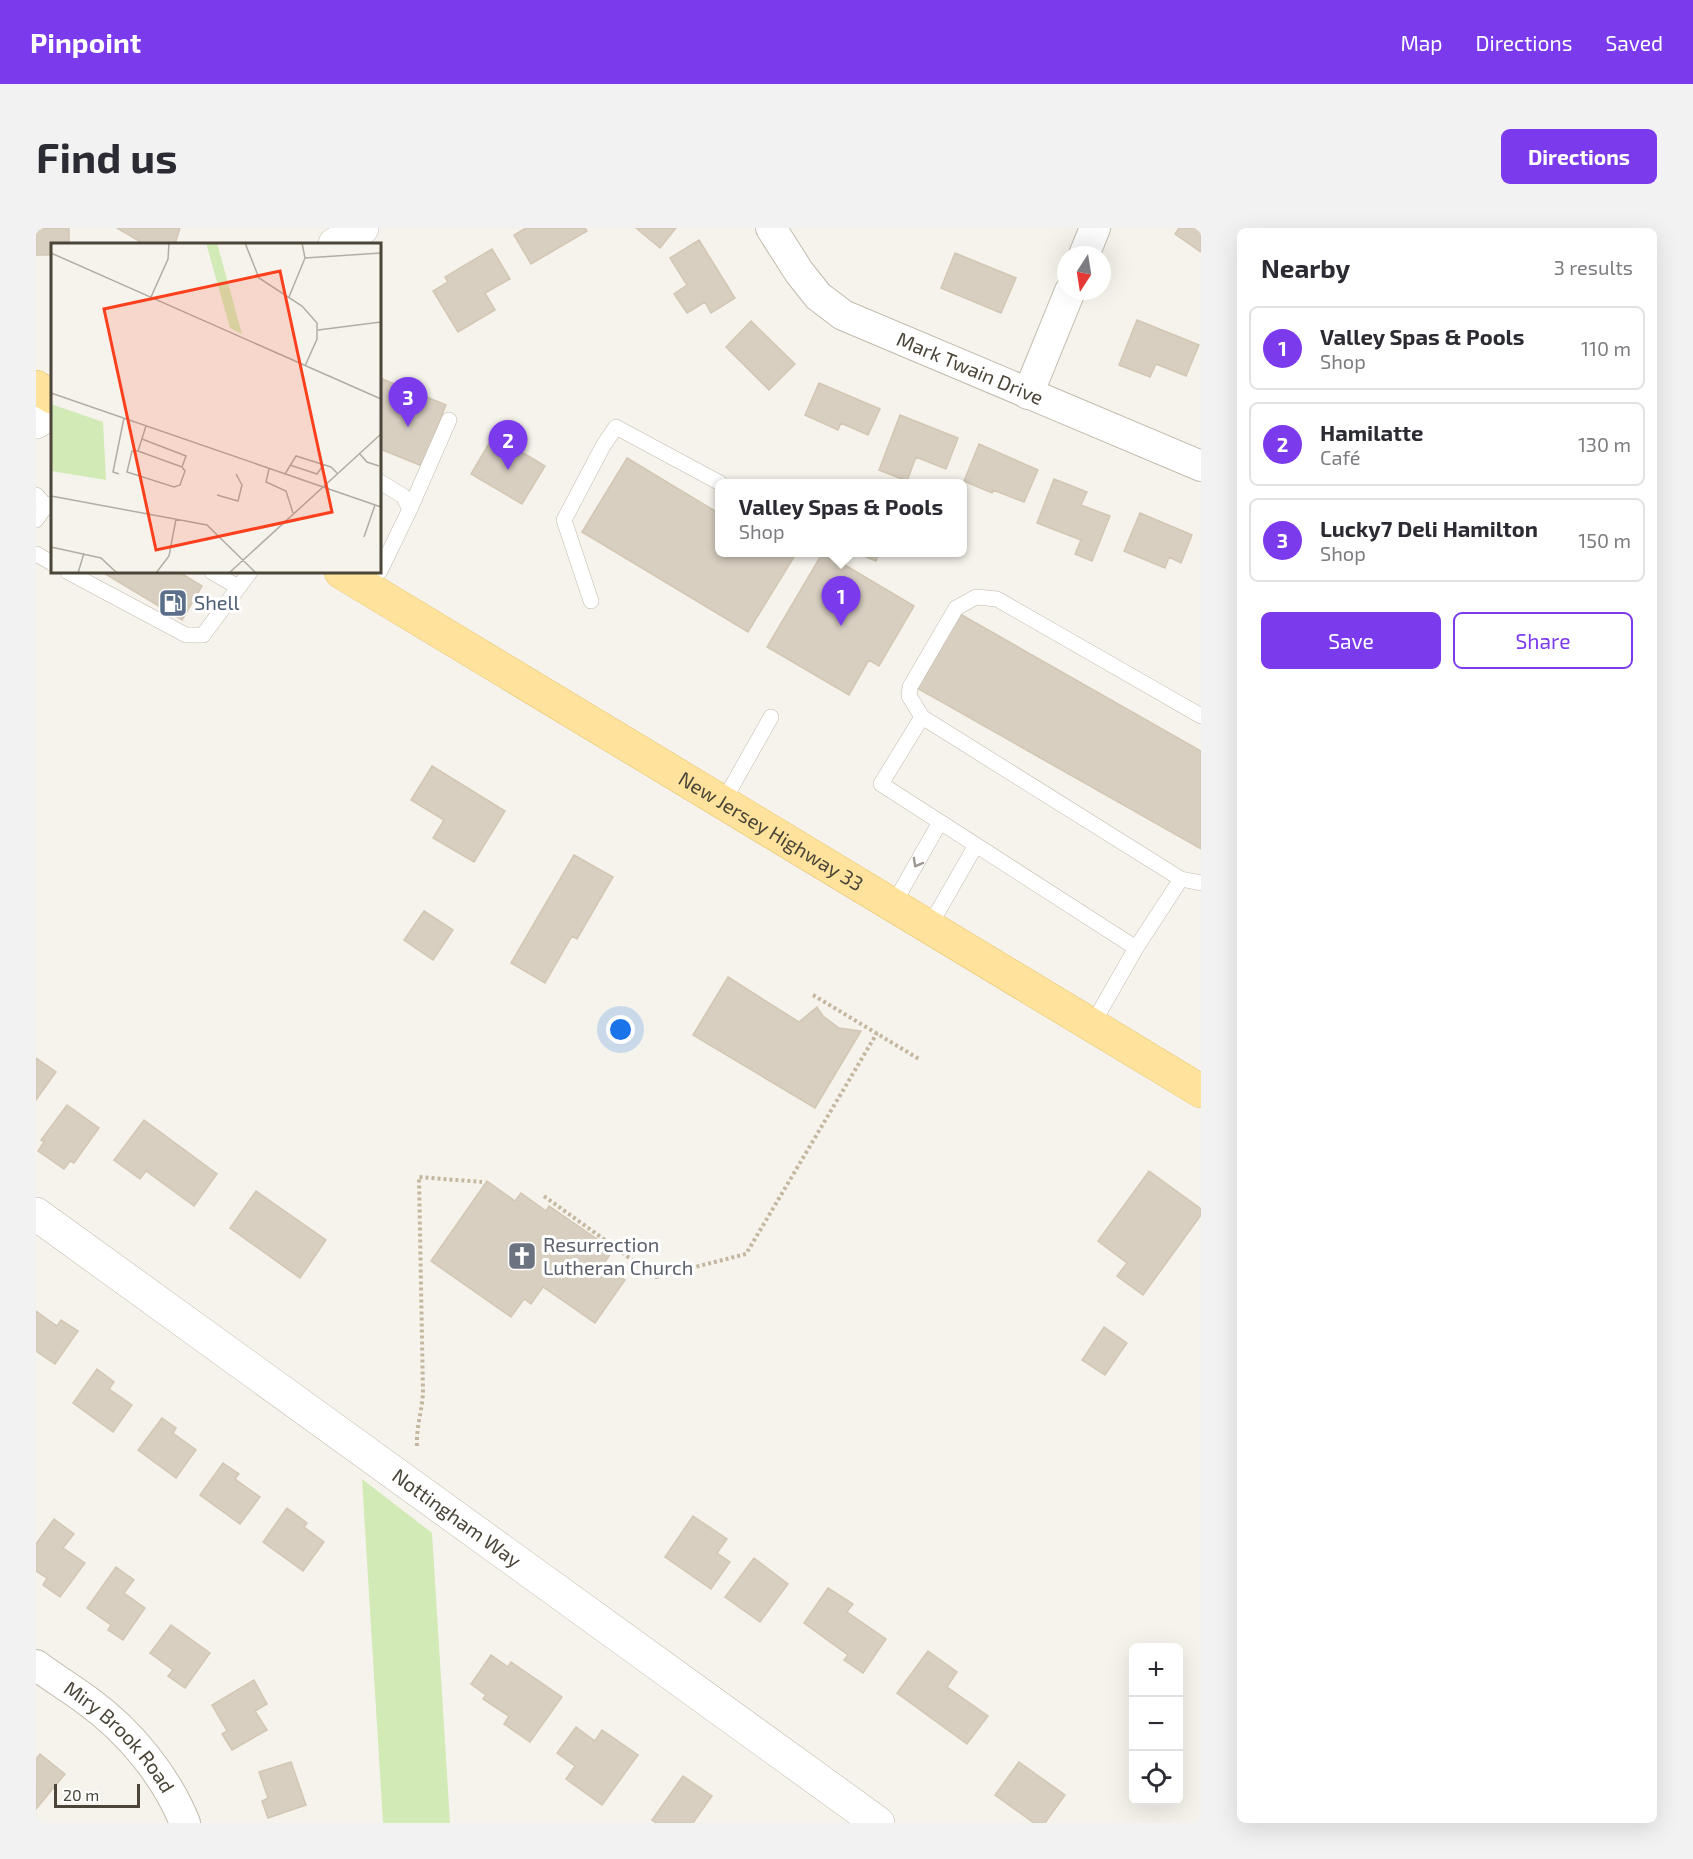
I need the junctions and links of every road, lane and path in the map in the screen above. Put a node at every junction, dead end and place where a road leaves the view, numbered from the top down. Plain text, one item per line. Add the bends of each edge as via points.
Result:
1 (362, 228) edge
2 (771, 228) edge
3 (1095, 228) edge
4 (337, 243) edge
5 (1088, 246) edge
6 (1066, 300) edge
7 (36, 387) edge
8 (1028, 394) junction
9 (51, 396) edge
10 (51, 413) edge
11 (449, 420) dead end
12 (36, 422) edge
13 (1201, 466) edge
14 (715, 480) edge
15 (381, 483) edge
16 (45, 502) edge
17 (410, 509) junction
18 (36, 520) edge
19 (36, 554) edge
20 (51, 562) edge
21 (381, 569) edge
22 (70, 573) edge
23 (214, 573) edge
24 (249, 573) edge
25 (348, 573) edge
26 (377, 577) edge
27 (238, 587) junction
28 (591, 601) dead end
29 (1201, 716) edge
30 (771, 717) dead end
31 (922, 717) junction
32 (723, 802) junction
33 (940, 822) junction
34 (976, 844) junction
35 (1181, 879) junction
36 (1201, 884) edge
37 (893, 905) junction
38 (929, 927) junction
39 (1136, 948) junction
40 (813, 995) dead end
41 (1092, 1025) junction
42 (877, 1034) junction
43 (919, 1059) dead end
44 (1201, 1091) edge
45 (482, 1182) dead end
46 (543, 1196) dead end
47 (36, 1214) edge
48 (417, 1446) dead end
49 (36, 1665) edge
50 (185, 1823) edge
51 (878, 1823) edge

1 - 4 street
2 - 8 street, Mark Twain Drive via 818,296 843,315
3 - 5 street
6 - 8 street
7 - 9 main road
8 - 13 street, Mark Twain Drive
10 - 12 street
11 - 17 lane
14 - 28 lane via 616,427 564,520
15 - 17 lane via 403,496
16 - 18 lane
17 - 21 lane
19 - 20 lane
22 - 27 lane via 186,635 203,635
23 - 27 lane
24 - 27 lane
25 - 26 main road, New Jersey Highway 33
26 - 32 main road, New Jersey Highway 33
29 - 31 lane via 997,598 976,597 956,608 910,687 909,696
30 - 32 lane
31 - 33 lane via 881,784
31 - 35 lane
32 - 37 main road, New Jersey Highway 33
33 - 34 lane
33 -> 37 lane
34 - 38 lane
34 - 39 lane
35 - 36 lane
35 - 39 lane
37 - 38 main road, New Jersey Highway 33
38 - 41 main road, New Jersey Highway 33
39 - 41 lane
40 - 42 path
41 - 44 main road, New Jersey Highway 33
42 - 43 path
42 - 46 path via 746,1254 656,1277
45 - 48 path via 419,1177 423,1393
47 - 51 street, Nottingham Way
49 - 50 street, Miry Brook Road via 90,1703 127,1736 156,1771

